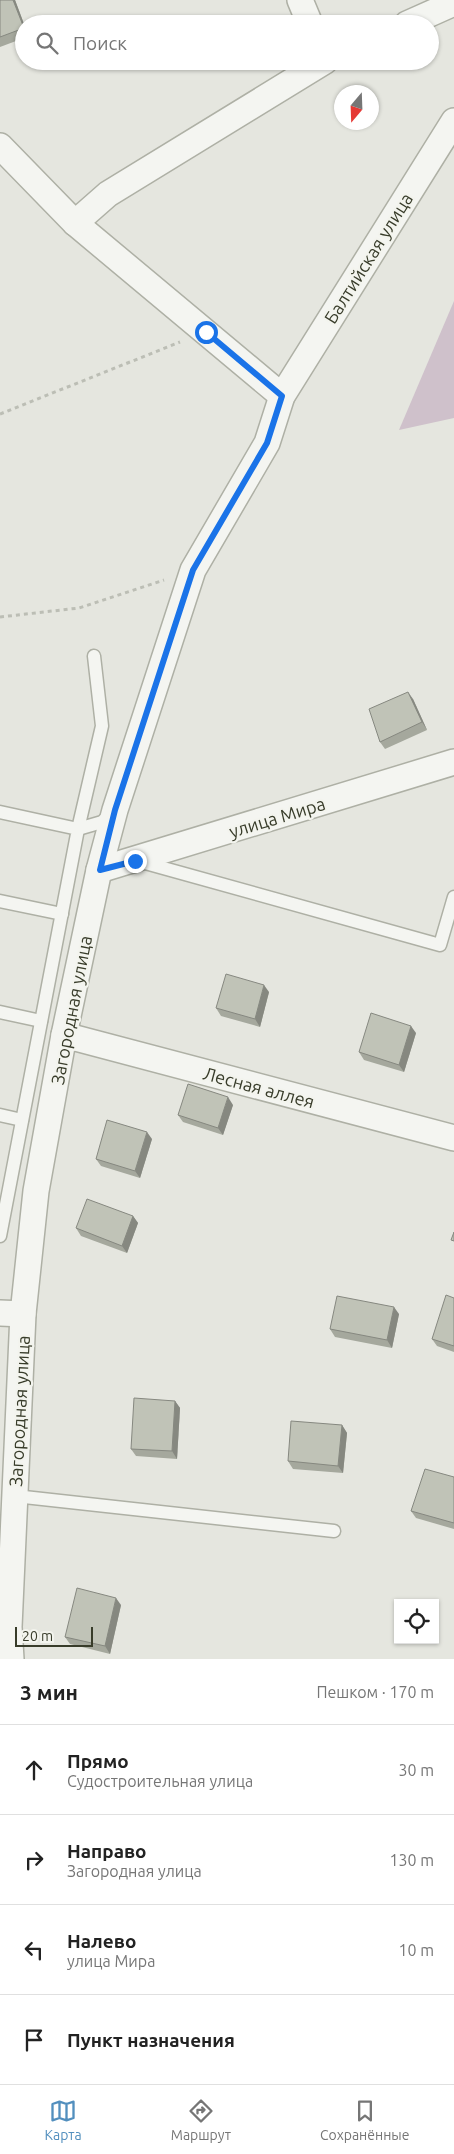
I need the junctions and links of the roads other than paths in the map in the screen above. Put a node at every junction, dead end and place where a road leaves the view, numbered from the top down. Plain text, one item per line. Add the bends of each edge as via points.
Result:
1 (300, 0) edge
2 (454, 3) edge
3 (306, 15) edge
4 (427, 15) edge
5 (310, 70) edge
6 (454, 121) edge
7 (0, 146) edge
8 (74, 223) junction
9 (282, 396) junction
10 (94, 656) dead end
11 (454, 762) edge
12 (115, 810) junction
13 (0, 812) edge
14 (78, 829) junction
15 (135, 861) junction
16 (100, 870) junction
17 (454, 898) edge
18 (0, 901) edge
19 (62, 914) junction
20 (0, 1012) edge
21 (41, 1022) junction
22 (64, 1035) junction
23 (0, 1115) edge
24 (22, 1120) junction
25 (454, 1138) edge
26 (2, 1220) edge
27 (0, 1236) edge
28 (12, 1314) edge
29 (15, 1496) junction
30 (334, 1531) dead end
31 (11, 1659) edge

1 - 3 street
2 - 4 street
5 - 8 street via 108,194
6 - 9 street, Балтийская улица
7 - 8 street
8 - 9 street
9 - 12 street, Загородная улица via 267,443 193,570
10 - 14 lane via 102,726
11 - 15 street, улица Мира
12 - 14 lane via 102,822
12 - 16 street, Загородная улица
13 - 14 lane
14 - 19 lane
15 - 16 street, улица Мира
15 - 17 lane via 440,945
16 - 22 street, Загородная улица
18 - 19 lane
19 - 21 lane
20 - 21 lane
21 - 24 lane
22 - 25 street, Лесная аллея
22 - 28 street, Загородная улица
23 - 24 lane
24 - 26 lane
26 - 27 lane
28 - 29 street, Загородная улица
29 - 30 lane
29 - 31 street, Загородная улица

